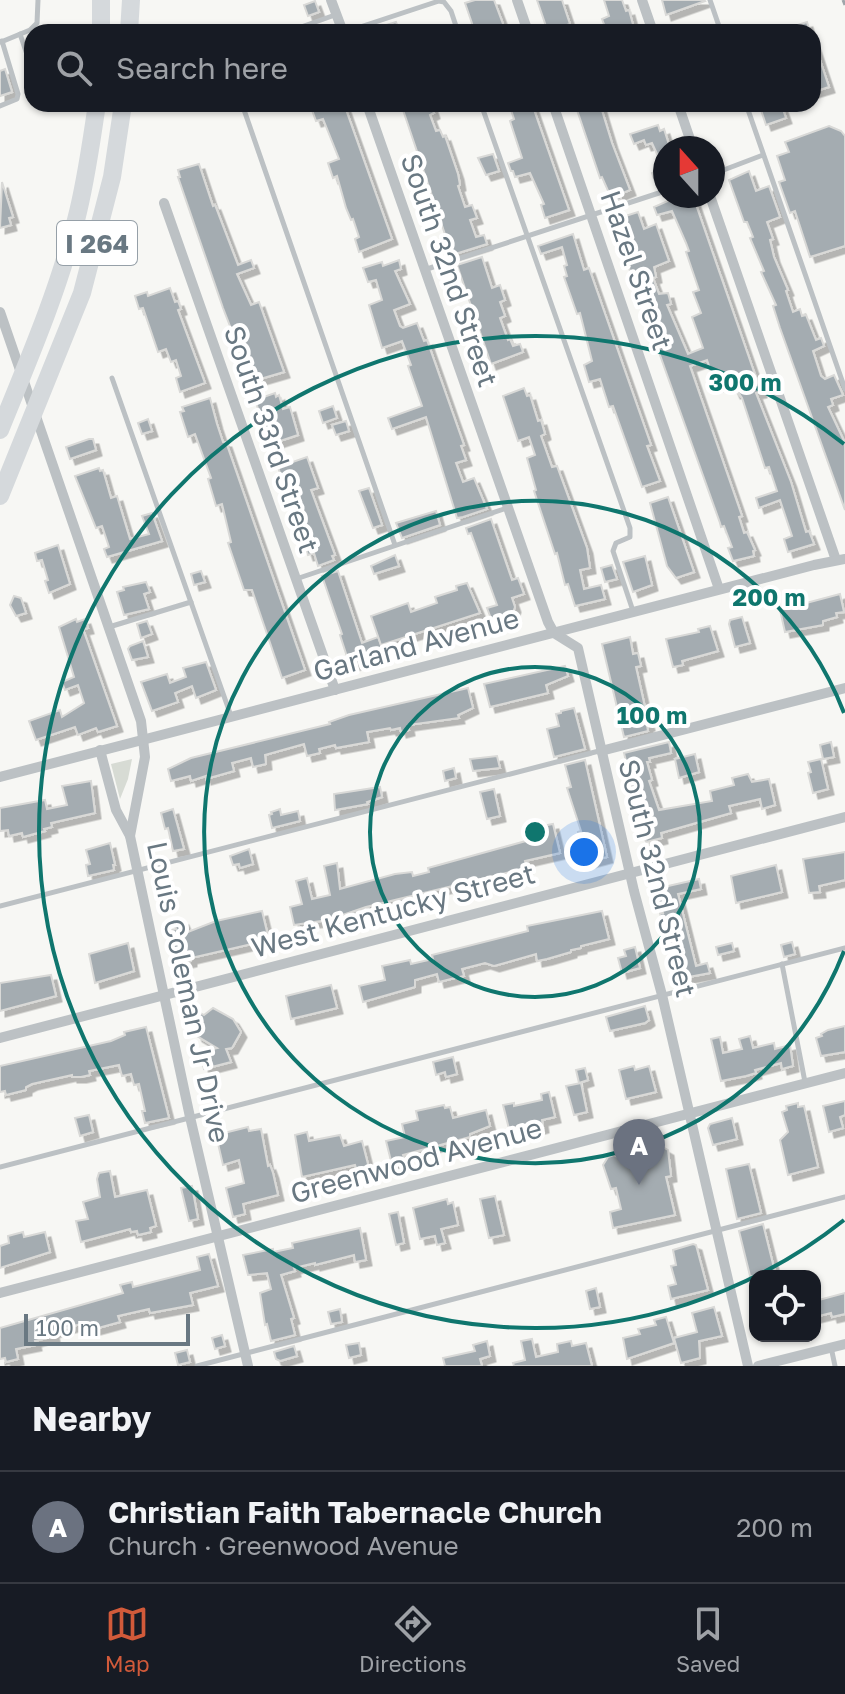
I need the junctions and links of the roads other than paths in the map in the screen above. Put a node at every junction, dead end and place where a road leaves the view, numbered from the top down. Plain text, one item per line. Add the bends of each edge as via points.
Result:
1 (38, 0) edge
2 (101, 0) edge
3 (131, 0) edge
4 (331, 0) edge
5 (517, 0) edge
6 (642, 0) edge
7 (710, 0) edge
8 (336, 15) junction
9 (36, 24) edge
10 (101, 24) edge
11 (130, 24) edge
12 (310, 24) edge
13 (340, 24) edge
14 (369, 24) edge
15 (455, 24) edge
16 (525, 24) edge
17 (650, 24) edge
18 (718, 24) edge
19 (24, 32) edge
20 (20, 34) junction
21 (1, 42) edge
22 (24, 46) edge
23 (0, 106) edge
24 (96, 112) edge
25 (122, 112) edge
26 (245, 112) edge
27 (370, 112) edge
28 (484, 112) edge
29 (556, 112) edge
30 (681, 112) edge
31 (749, 112) edge
32 (689, 136) edge
33 (763, 155) junction
34 (725, 169) edge
35 (653, 195) edge
36 (164, 203) dead end
37 (714, 208) edge
38 (592, 215) junction
39 (529, 236) junction
40 (425, 270) junction
41 (0, 312) edge
42 (112, 378) dead end
43 (845, 389) edge
44 (0, 430) edge
45 (0, 496) edge
46 (507, 508) junction
47 (395, 545) junction
48 (840, 560) edge
49 (295, 579) junction
50 (719, 589) junction
51 (191, 602) junction
52 (633, 612) junction
53 (109, 627) junction
54 (554, 633) junction
55 (845, 688) edge
56 (335, 690) junction
57 (232, 717) junction
58 (143, 739) junction
59 (100, 750) junction
60 (601, 751) junction
61 (0, 777) edge
62 (845, 817) edge
63 (130, 836) junction
64 (137, 872) junction
65 (630, 873) junction
66 (0, 906) edge
67 (845, 948) edge
68 (782, 964) junction
69 (165, 994) junction
70 (662, 995) junction
71 (0, 1038) edge
72 (845, 1073) edge
73 (805, 1083) junction
74 (690, 1113) junction
75 (190, 1117) junction
76 (0, 1167) edge
77 (845, 1197) edge
78 (716, 1231) junction
79 (218, 1236) junction
80 (0, 1293) edge
81 (845, 1344) edge
82 (831, 1347) junction
83 (245, 1353) junction
84 (197, 1366) edge
85 (248, 1366) edge
86 (748, 1366) edge
87 (758, 1366) edge
88 (835, 1366) edge

1 - 9 lane
2 - 10 highway
3 - 11 highway
4 - 8 street
5 - 16 street
6 - 17 street
7 - 18 lane
8 - 12 lane
8 - 13 street
14 - 15 lane via 439,1 449,7
19 - 20 lane
20 - 21 lane
20 - 22 lane
21 - 23 lane via 18,94
24 - 44 highway, I 264 via 76,220 40,332
25 - 45 highway, I 264 via 92,261
26 - 47 lane
27 - 40 street, South 32nd Street
28 - 39 lane
29 - 38 street, Hazel Street
30 - 32 street
31 - 33 lane
33 - 34 lane
33 - 43 lane
35 - 38 lane
36 - 49 street, South 33rd Street
37 - 48 street
38 - 39 lane
38 - 50 street, Hazel Street
39 - 40 lane
39 - 52 lane via 630,528 629,538 616,543 613,551
40 - 46 street, South 32nd Street
41 - 53 street, Louis Coleman Jr Drive
42 - 51 lane
46 - 47 lane
46 - 54 street, South 32nd Street
47 - 49 lane
48 - 50 street, Garland Avenue
49 - 56 street, South 33rd Street
50 - 52 street, Garland Avenue
51 - 53 lane
51 - 57 lane
52 - 54 street, Garland Avenue
53 - 58 street, Louis Coleman Jr Drive
54 - 56 street, Garland Avenue
54 - 60 street, South 32nd Street via 578,648
55 - 60 street
56 - 57 street, Garland Avenue
57 - 58 street, Garland Avenue
58 - 59 street, Garland Avenue
58 - 63 street, Louis Coleman Jr Drive via 145,757
59 - 61 street, Garland Avenue
59 - 63 street via 116,810
60 - 64 lane
60 - 65 street, South 32nd Street
62 - 65 street, West Kentucky Street
63 - 64 street, Louis Coleman Jr Drive
64 - 66 lane
64 - 69 street, Louis Coleman Jr Drive
65 - 69 street, West Kentucky Street
65 - 70 street, South 32nd Street
67 - 68 lane
68 - 70 lane
68 - 73 lane
69 - 71 street, West Kentucky Street
69 - 75 street, Louis Coleman Jr Drive
70 - 74 street, South 32nd Street
70 - 75 lane
72 - 73 street, Greenwood Avenue
73 - 74 street, Greenwood Avenue
74 - 78 street, South 32nd Street
74 - 79 street, Greenwood Avenue
75 - 76 lane
75 - 79 street, Louis Coleman Jr Drive
77 - 78 lane
78 - 83 lane
78 - 86 street, South 32nd Street
79 - 80 street, Greenwood Avenue
79 - 83 street, Louis Coleman Jr Drive
81 - 82 street
82 - 87 street
82 - 88 lane
83 - 84 lane
83 - 85 street, Louis Coleman Jr Drive

